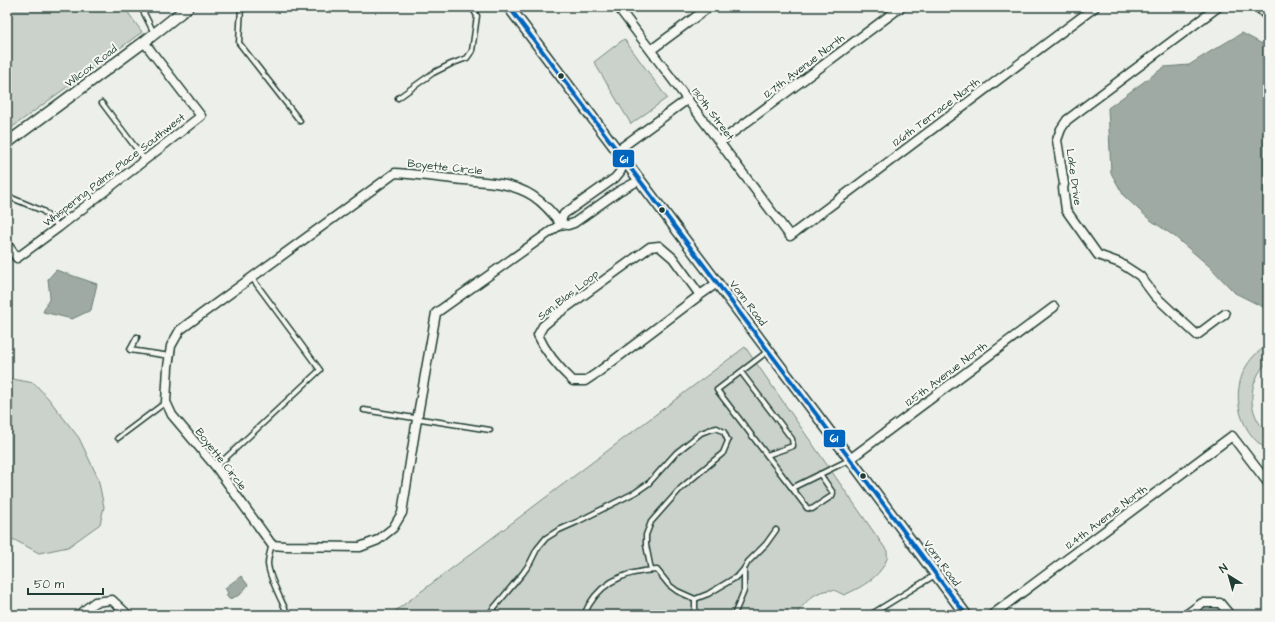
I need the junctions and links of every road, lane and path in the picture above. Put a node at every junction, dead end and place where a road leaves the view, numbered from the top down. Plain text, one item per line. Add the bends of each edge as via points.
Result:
1 (141, 7) edge
2 (188, 7) edge
3 (241, 7) edge
4 (472, 7) edge
5 (509, 7) edge
6 (618, 7) edge
7 (708, 7) edge
8 (901, 7) edge
9 (1095, 7) edge
10 (1218, 7) edge
11 (1258, 7) edge
12 (1268, 17) edge
13 (154, 33) junction
14 (144, 42) junction
15 (650, 50) junction
16 (398, 98) dead end
17 (688, 99) junction
18 (102, 103) dead end
19 (300, 121) dead end
20 (720, 142) junction
21 (7, 143) edge
22 (618, 150) junction
23 (145, 160) junction
24 (626, 160) junction
25 (640, 180) junction
26 (7, 196) edge
27 (562, 224) junction
28 (59, 227) junction
29 (790, 236) joint
30 (7, 244) edge
31 (251, 277) junction
32 (717, 283) junction
33 (700, 295) junction
34 (1054, 307) dead end
35 (1225, 314) dead end
36 (137, 337) dead end
37 (769, 351) junction
38 (170, 356) junction
39 (741, 372) junction
40 (166, 402) junction
41 (364, 410) dead end
42 (417, 419) junction
43 (490, 430) dead end
44 (118, 438) dead end
45 (767, 455) junction
46 (850, 459) junction
47 (216, 467) junction
48 (820, 474) junction
49 (1268, 483) edge
50 (792, 488) junction
51 (776, 530) dead end
52 (272, 545) junction
53 (744, 569) junction
54 (651, 570) junction
55 (936, 574) junction
56 (695, 599) junction
57 (78, 615) edge
58 (128, 615) edge
59 (288, 615) edge
60 (488, 615) edge
61 (584, 615) edge
62 (692, 615) edge
63 (734, 615) edge
64 (870, 615) edge
65 (904, 615) edge
66 (914, 615) edge
67 (966, 615) edge
68 (992, 615) edge
69 (1186, 615) edge
70 (1230, 615) edge

1 - 13 lane
2 - 13 street, Wilcox Road
3 - 19 lane via 239,43
4 - 16 lane via 477,16 472,51 466,58 433,73
5 - 22 street, Vonn Road
6 - 15 street, 130th Street
7 - 15 street
8 - 20 street, 127th Avenue North
9 - 29 street, 126th Terrace North
10 - 35 street, Lake Drive via 1067,120 1057,140 1066,210 1098,255 1120,263 1140,276 1155,296 1197,335
11 - 12 street
13 - 14 street, Wilcox Road
14 - 21 street, Wilcox Road
14 - 23 street, Whispering Palms Place Southwest via 201,116
15 - 17 street, 130th Street
17 - 20 street, 130th Street
17 - 22 street
18 - 23 lane
20 - 29 street, 130th Street
22 - 24 street, Vonn Road
23 - 28 street, Whispering Palms Place Southwest
24 - 25 street, Vonn Road
24 - 27 street via 615,178 564,214
25 - 27 street via 619,191 574,223
25 - 32 street, Vonn Road
26 - 28 lane via 43,211
27 - 31 street, Boyette Circle via 544,204 514,187 395,173
27 - 42 street via 436,313
28 - 30 street, Whispering Palms Place Southwest via 17,258
31 - 38 street, Boyette Circle via 180,330 171,346
31 - 47 lane via 320,370
32 - 33 street, San Blas Loop
32 - 37 street, Vonn Road
33 - 33 street, San Blas Loop via 585,381 573,381 561,370 542,345 538,335 552,318 650,247 659,246 673,258
34 - 46 street, 125th Avenue North
36 - 38 lane via 130,350
37 - 39 lane
37 - 46 street, Vonn Road
38 - 40 street, Boyette Circle
39 - 45 lane via 717,390
39 - 45 lane via 792,439 793,446
40 - 44 lane
40 - 47 street, Boyette Circle via 172,415
41 - 42 lane
42 - 43 lane
42 - 52 street via 402,513 393,528 378,540 360,548
45 - 50 lane
46 - 48 lane
46 - 55 street, Vonn Road
47 - 52 street, Boyette Circle
48 - 50 lane
48 - 50 lane via 833,493 812,509 805,506
49 - 68 street, 124th Avenue North via 1232,436
51 - 53 lane
52 - 59 lane via 268,564 270,574
53 - 56 lane via 738,576
53 - 63 lane via 744,591
54 - 56 lane via 657,570 677,591
54 - 60 lane via 646,535 651,522 681,488 723,453 728,441 724,432 717,428 691,440 650,483 546,538 523,573
54 - 61 lane via 617,578 606,585 592,600
55 - 64 lane
55 - 67 street, Vonn Road
56 - 62 lane
57 - 58 street via 95,602 112,600
65 - 66 lane
69 - 70 street via 1202,603 1220,603

